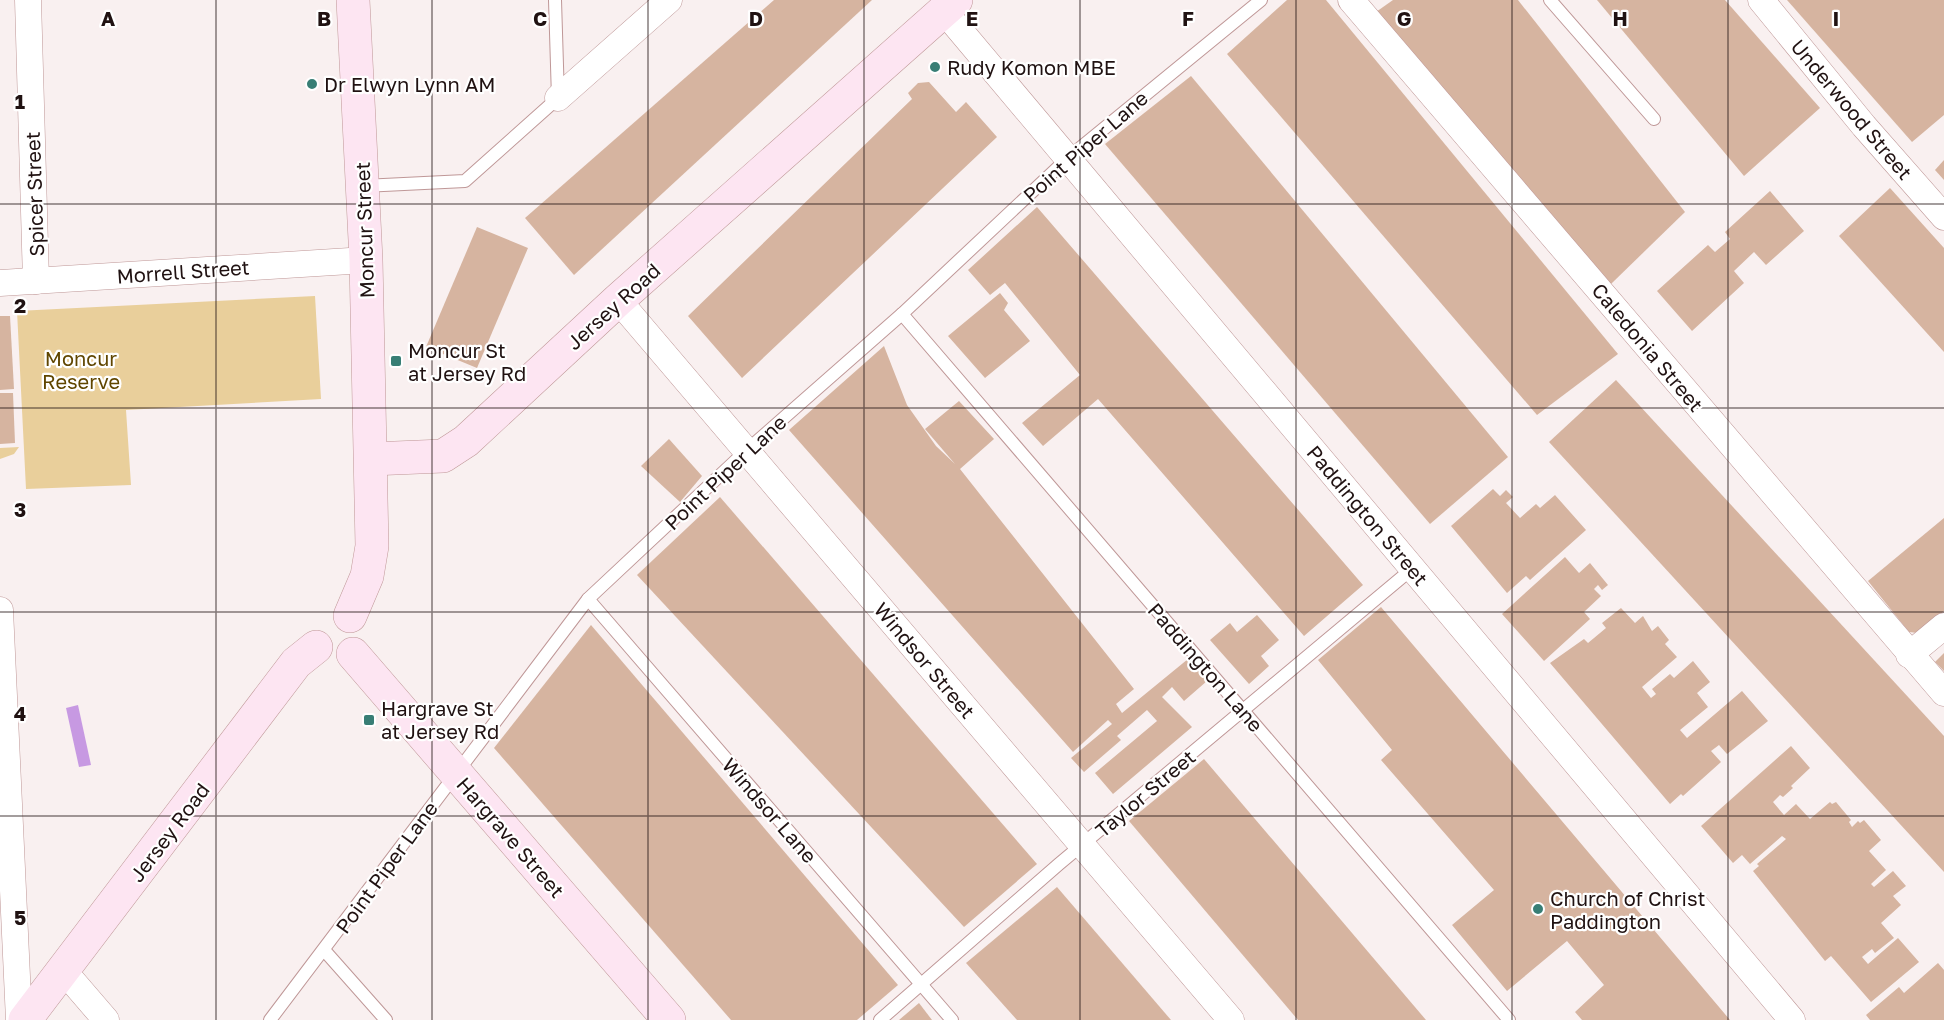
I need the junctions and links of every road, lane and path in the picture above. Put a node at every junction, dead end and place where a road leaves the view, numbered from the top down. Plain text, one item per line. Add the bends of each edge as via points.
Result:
1 (28, 0) edge
2 (353, 0) edge
3 (555, 0) edge
4 (669, 0) edge
5 (1261, 0) edge
6 (1550, 0) edge
7 (1761, 0) edge
8 (950, 5) edge
9 (1360, 5) edge
10 (558, 98) junction
11 (1654, 118) dead end
12 (1068, 158) junction
13 (363, 186) junction
14 (1944, 217) edge
15 (366, 260) junction
16 (36, 281) junction
17 (0, 283) edge
18 (618, 300) junction
19 (902, 314) junction
20 (746, 451) junction
21 (371, 459) junction
22 (1413, 568) junction
23 (588, 599) junction
24 (0, 610) edge
25 (350, 616) junction
26 (1944, 626) edge
27 (316, 647) junction
28 (354, 654) junction
29 (1909, 655) junction
30 (1944, 693) edge
31 (1243, 711) junction
32 (455, 772) junction
33 (1082, 845) junction
34 (324, 950) junction
35 (63, 970) junction
36 (920, 984) junction
37 (19, 1020) edge
38 (25, 1020) edge
39 (106, 1020) edge
40 (270, 1020) edge
41 (386, 1020) edge
42 (669, 1020) edge
43 (880, 1020) edge
44 (952, 1020) edge
45 (1231, 1020) edge
46 (1509, 1020) edge
47 (1792, 1020) edge

1 - 16 street, Spicer Street
2 - 13 street, Moncur Street
3 - 10 lane
4 - 10 street
5 - 12 lane, Point Piper Lane
6 - 11 lane
7 - 14 street, Underwood Street
8 - 12 street, Paddington Street
8 - 18 street, Jersey Road
9 - 29 street, Caledonia Street
10 - 13 lane via 465,181
12 - 19 lane, Point Piper Lane
12 - 22 street, Paddington Street
13 - 15 street, Moncur Street
15 - 16 street, Morrell Street
15 - 21 street, Moncur Street
16 - 17 street, Morrell Street
18 - 20 street, Windsor Street
18 - 21 street, Jersey Road via 451,451 443,456
19 - 20 lane, Point Piper Lane
19 - 31 lane, Paddington Lane
20 - 23 lane, Point Piper Lane
20 - 33 street, Windsor Street
21 - 25 street via 372,546 367,576
22 - 31 lane, Taylor Street
22 - 47 street, Paddington Street
23 - 32 lane, Point Piper Lane
23 - 36 lane, Windsor Lane
24 - 37 street
25 - 27 street via 335,613 321,619 314,632
25 - 28 street via 362,634
26 - 29 street
27 - 28 street via 333,660
27 - 35 street, Jersey Road via 296,663
28 - 32 street, Hargrave Street
29 - 30 street, Caledonia Street
31 - 33 lane, Taylor Street
31 - 46 lane, Paddington Lane
32 - 34 lane, Point Piper Lane
32 - 42 street, Hargrave Street
33 - 36 lane, Taylor Street
33 - 45 street, Windsor Street
34 - 40 lane, Point Piper Lane
34 - 41 lane
35 - 38 street, Jersey Road
35 - 39 street
36 - 43 lane, Taylor Street
36 - 44 lane, Windsor Lane

